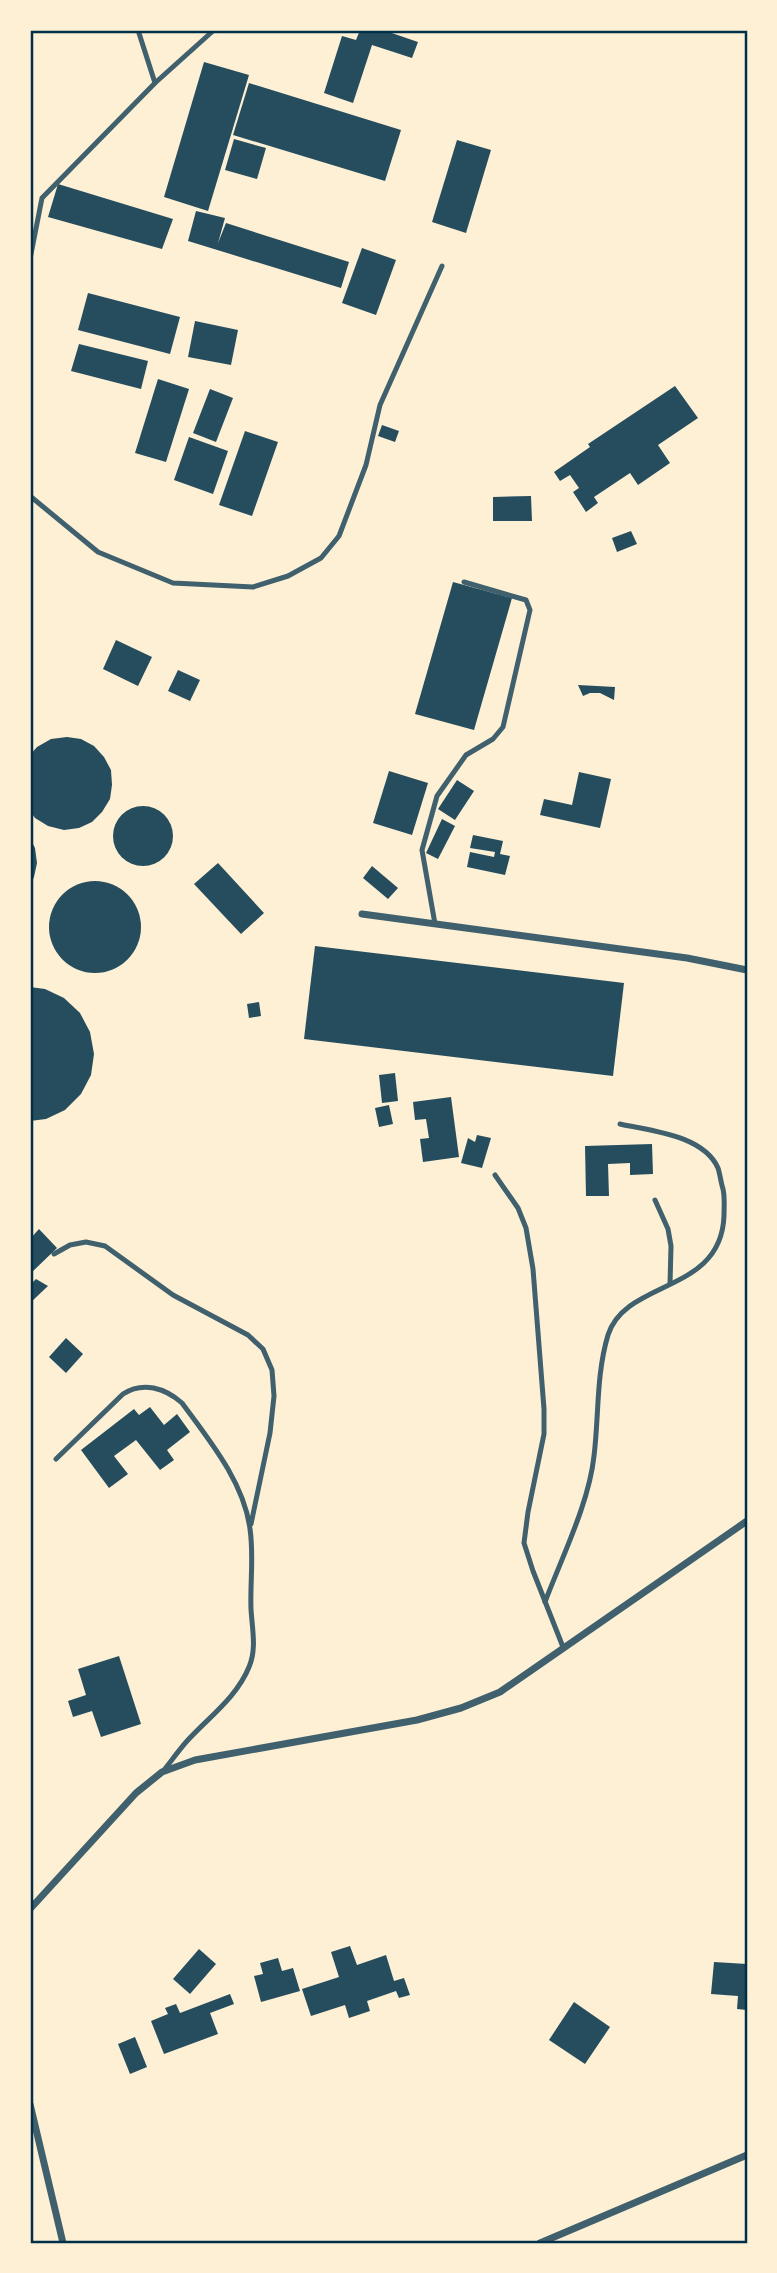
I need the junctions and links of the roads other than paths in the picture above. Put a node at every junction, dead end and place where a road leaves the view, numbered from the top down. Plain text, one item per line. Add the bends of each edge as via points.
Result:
1 (138, 30) edge
2 (214, 30) edge
3 (155, 83) junction
4 (30, 259) edge
5 (442, 267) dead end
6 (30, 496) edge
7 (464, 582) dead end
8 (362, 914) dead end
9 (435, 924) junction
10 (747, 970) edge
11 (620, 1124) dead end
12 (495, 1175) dead end
13 (654, 1200) dead end
14 (54, 1254) dead end
15 (670, 1284) junction
16 (56, 1459) dead end
17 (747, 1521) edge
18 (250, 1528) junction
19 (545, 1602) junction
20 (563, 1647) junction
21 (162, 1772) junction
22 (30, 1909) edge
23 (30, 2104) edge
24 (747, 2155) edge
25 (63, 2243) edge
26 (540, 2243) edge

1 - 3 lane
2 - 3 lane
3 - 4 lane via 42,198
5 - 6 lane via 380,405 366,465 339,536 321,558 288,576 253,587 173,583 98,552
7 - 9 lane via 526,600 530,610 503,727 494,739 466,755 437,796 422,850
8 - 9 street
9 - 10 street
11 - 15 lane via 679,1137 707,1153 718,1168 724,1197 723,1228 715,1250 698,1270
12 - 19 lane via 518,1208 533,1269 544,1434 524,1544
13 - 15 lane via 668,1229
14 - 18 lane via 86,1242 105,1246 173,1295 248,1335 263,1349 272,1370 274,1395
15 - 19 lane via 628,1309 608,1335 599,1378 589,1488
16 - 18 lane via 123,1394 132,1388 158,1388 182,1403 233,1478
17 - 20 street
18 - 21 lane via 254,1641 250,1666
19 - 20 lane
20 - 21 street via 500,1692 461,1708 195,1760
21 - 22 street via 136,1793
23 - 25 street
24 - 26 street

